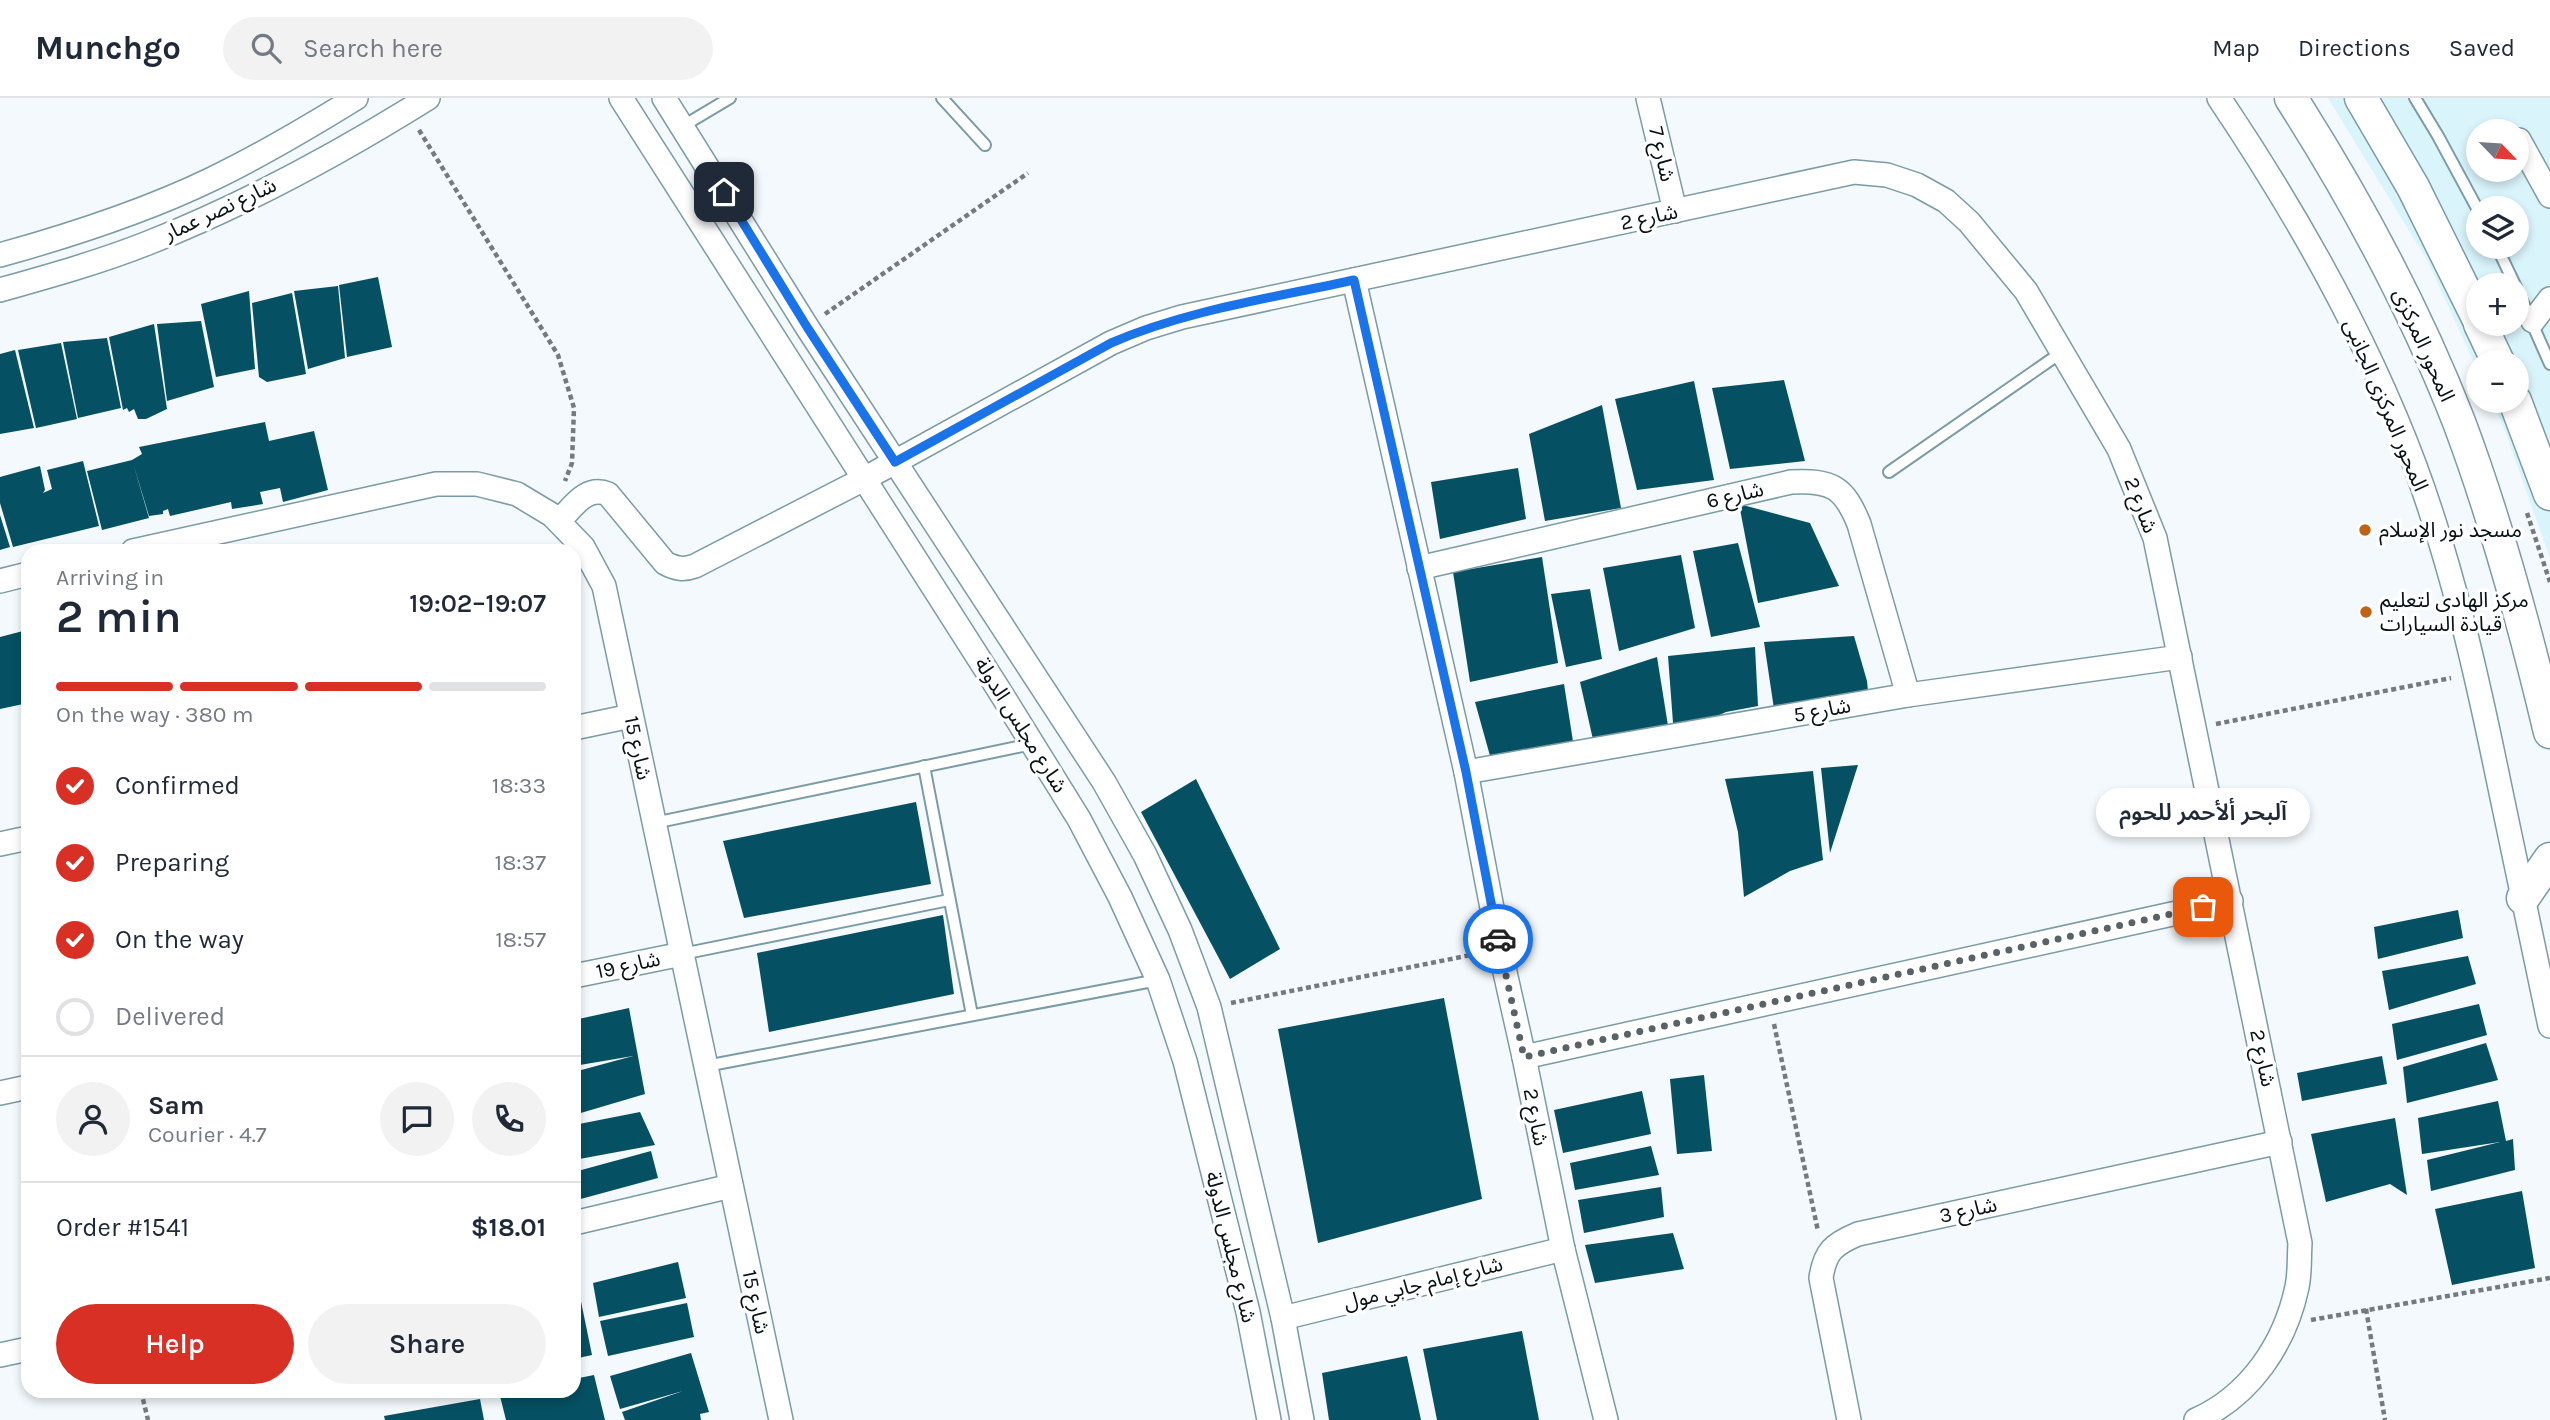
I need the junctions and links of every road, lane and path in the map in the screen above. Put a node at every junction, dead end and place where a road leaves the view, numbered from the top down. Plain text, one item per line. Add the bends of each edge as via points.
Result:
1 (356, 98) edge
2 (428, 98) edge
3 (621, 98) edge
4 (664, 98) edge
5 (730, 98) edge
6 (942, 98) edge
7 (1648, 98) edge
8 (2219, 98) edge
9 (2291, 98) edge
10 (2361, 98) edge
11 (2415, 98) edge
12 (407, 111) junction
13 (683, 125) junction
14 (985, 145) dead end
15 (2529, 158) edge
16 (1028, 173) dead end
17 (2470, 196) edge
18 (2550, 196) edge
19 (1675, 211) junction
20 (0, 255) edge
21 (1354, 280) junction
22 (0, 290) edge
23 (2466, 294) edge
24 (2550, 299) edge
25 (2529, 313) edge
26 (2533, 321) junction
27 (807, 327) junction
28 (2062, 352) junction
29 (2550, 364) edge
30 (2520, 413) edge
31 (895, 462) junction
32 (1889, 472) dead end
33 (864, 479) junction
34 (2550, 494) edge
35 (555, 518) junction
36 (165, 544) edge
37 (580, 544) edge
38 (581, 545) edge
39 (1419, 568) junction
40 (21, 576) edge
41 (0, 580) edge
42 (2180, 657) junction
43 (2476, 674) junction
44 (1908, 695) junction
45 (631, 716) junction
46 (581, 727) edge
47 (2194, 728) junction
48 (2550, 732) edge
49 (1032, 744) junction
50 (924, 766) junction
51 (1466, 772) junction
52 (654, 823) junction
53 (21, 840) edge
54 (0, 844) edge
55 (2550, 859) edge
56 (2523, 898) junction
57 (949, 900) junction
58 (2231, 901) junction
59 (1500, 950) junction
60 (682, 954) junction
61 (581, 975) edge
62 (1158, 980) junction
63 (1769, 1003) junction
64 (1209, 1007) junction
65 (972, 1015) junction
66 (2550, 1026) edge
67 (1524, 1057) junction
68 (706, 1066) junction
69 (21, 1088) edge
70 (0, 1093) edge
71 (2280, 1142) junction
72 (731, 1186) junction
73 (581, 1221) edge
74 (1563, 1249) junction
75 (1824, 1261) junction
76 (2550, 1278) edge
77 (2366, 1310) junction
78 (1283, 1318) junction
79 (2287, 1325) junction
80 (21, 1350) edge
81 (0, 1355) edge
82 (143, 1398) edge
83 (148, 1420) edge
84 (780, 1420) edge
85 (1269, 1420) edge
86 (1303, 1420) edge
87 (1606, 1420) edge
88 (1849, 1420) edge
89 (2196, 1420) edge
90 (2385, 1420) edge

1 - 20 street, شارع نصر عمار via 210,180 136,212
2 - 12 street, شارع نصر عمار
3 - 33 street, شارع مجلس الدولة
4 - 13 street, شارع مجلس الدولة
5 - 13 lane
6 - 14 lane
7 - 19 street, شارع 7
8 - 43 street, المحور المركزى الجانبى via 2271,175 2373,366 2419,479 2449,569
9 - 48 main road, المحور المركزى via 2361,215 2412,314 2458,421 2497,531
10 - 23 main road via 2413,187
11 - 17 lane
12 - 22 street, شارع نصر عمار via 221,212 146,244
12 - 35 path via 558,355 574,408 572,463
13 - 27 street, شارع مجلس الدولة
15 - 18 street
16 - 27 path
19 - 21 street, شارع 2
19 - 28 street, شارع 2 via 1854,172 1886,175 1917,185 1969,222 2026,291
21 - 31 street, شارع 2 via 1146,328
21 - 39 street, شارع 2
24 - 26 street
25 - 26 lane
26 - 29 lane
27 - 31 street, شارع مجلس الدولة
28 - 32 lane
28 - 42 street, شارع 2 via 2119,449 2155,538
30 - 34 main road
31 - 33 street, شارع 2
31 - 64 street, شارع مجلس الدولة via 1104,782 1180,930
33 - 35 street, شارع 2 via 685,569 665,564 608,494 599,490
33 - 49 street, شارع مجلس الدولة
35 - 36 street, شارع 15 via 516,494 477,484 436,484
35 - 37 street, شارع 15
38 - 45 street, شارع 15 via 604,586
39 - 44 street, شارع 6 via 1791,482 1812,481 1836,488 1850,501
39 - 51 street, شارع 2
40 - 41 street
42 - 44 street, شارع 5
42 - 47 street, شارع 2
43 - 47 path
43 - 56 street, المحور المركزى الجانبى
44 - 51 street, شارع 5
45 - 46 street
45 - 52 street, شارع 15
47 - 58 street, شارع 2
49 - 50 lane
49 - 62 street, شارع مجلس الدولة via 1085,830
50 - 52 lane
50 - 57 lane
51 - 59 street, شارع 2
52 - 60 street, شارع 15
53 - 54 street
55 - 56 main road
56 - 66 street, المحور المركزى الجانبى
57 - 60 lane
57 - 65 lane
58 - 63 street
58 - 71 street, شارع 2
59 - 64 path
59 - 67 street, شارع 2
60 - 61 street, شارع 19
60 - 68 street, شارع 15
62 - 65 lane
62 - 85 street, شارع مجلس الدولة via 1185,1061 1248,1312
63 - 67 street
63 - 75 path
64 - 78 street, شارع مجلس الدولة
65 - 68 lane
67 - 74 street, شارع 2
68 - 72 street, شارع 15
69 - 70 street
71 - 75 street, شارع 3 via 1858,1234 1837,1242
71 - 79 street, شارع 2 via 2300,1243 2298,1285
72 - 73 street
72 - 84 street, شارع 15
74 - 78 street, شارع إمام جابي مول
74 - 87 street, شارع 2
75 - 88 street via 1821,1278
76 - 77 path
77 - 79 path
77 - 90 path
78 - 86 street, شارع مجلس الدولة
79 - 89 street, شارع 2 via 2268,1360 2241,1391
80 - 81 street
82 - 83 path

